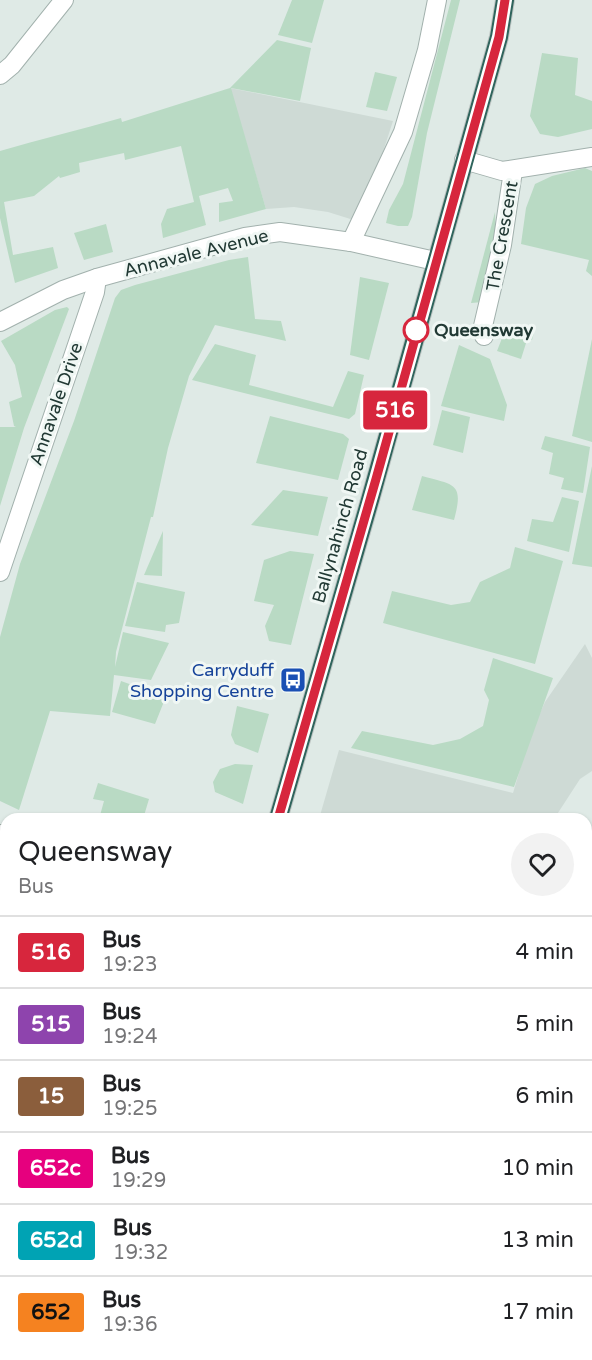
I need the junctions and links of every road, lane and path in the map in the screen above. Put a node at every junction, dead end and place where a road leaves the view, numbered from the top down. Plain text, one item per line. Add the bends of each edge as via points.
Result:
1 (64, 0) edge
2 (437, 0) edge
3 (506, 0) edge
4 (0, 75) edge
5 (592, 157) edge
6 (464, 160) junction
7 (513, 171) junction
8 (351, 242) junction
9 (435, 261) junction
10 (97, 278) junction
11 (0, 322) edge
12 (484, 336) dead end
13 (0, 572) edge
14 (280, 813) edge

1 - 4 street
2 - 8 street via 403,132
3 - 6 highway, Ballynahinch Road
5 - 7 street, The Crescent
6 - 7 street, The Crescent
6 - 9 highway, Ballynahinch Road
7 - 12 street, The Crescent
8 - 9 street, Annavale Avenue
8 - 10 street, Annavale Avenue via 280,232 245,237
9 - 14 highway, Ballynahinch Road
10 - 11 street, Annavale Avenue via 63,290
10 - 13 street, Annavale Drive

